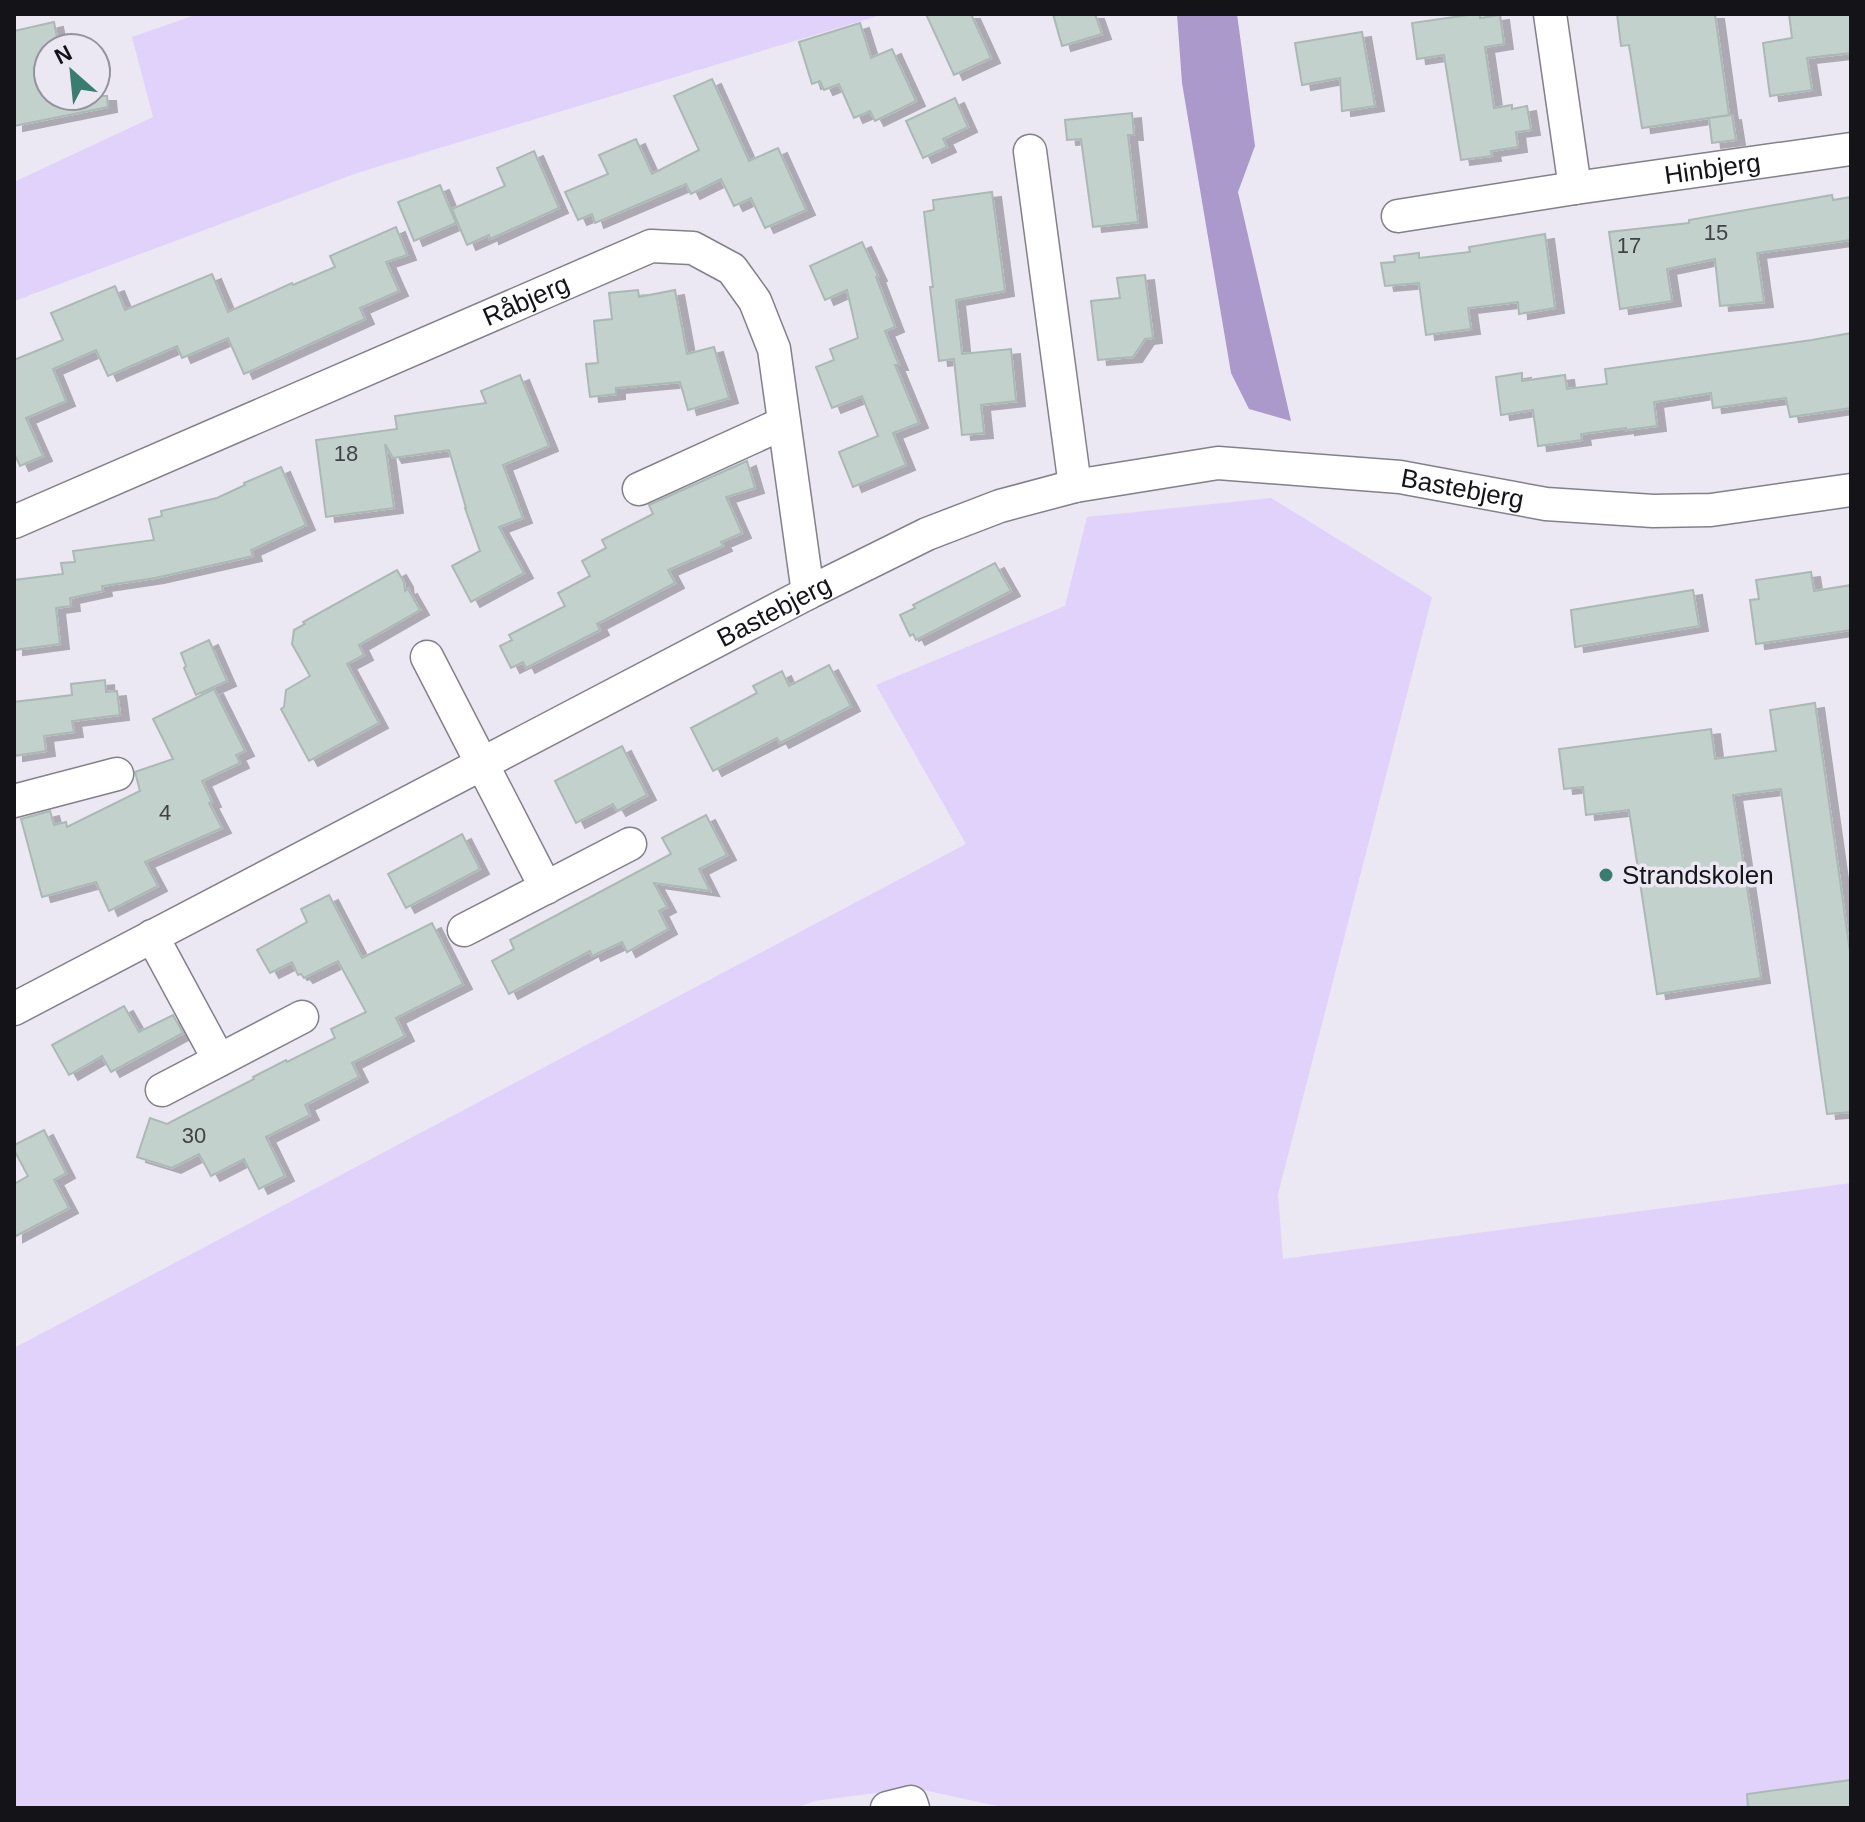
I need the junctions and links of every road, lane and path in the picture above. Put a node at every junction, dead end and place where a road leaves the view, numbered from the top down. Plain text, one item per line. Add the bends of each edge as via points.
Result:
1 (1550, 14) edge
2 (1851, 149) edge
3 (1030, 151) dead end
4 (1575, 188) junction
5 (1398, 216) dead end
6 (784, 423) junction
7 (1075, 486) junction
8 (639, 489) dead end
9 (1851, 490) edge
10 (14, 522) edge
11 (808, 593) junction
12 (427, 657) dead end
13 (483, 763) junction
14 (117, 774) dead end
15 (14, 801) edge
16 (630, 844) dead end
17 (546, 888) junction
18 (464, 930) dead end
19 (152, 936) junction
20 (14, 1009) edge
21 (302, 1017) dead end
22 (219, 1060) junction
23 (162, 1090) dead end
24 (887, 1808) edge
25 (913, 1808) edge

1 - 4 street
2 - 4 street, Hinbjerg
3 - 7 street
4 - 5 street, Hinbjerg
6 - 8 street
6 - 10 street, Råbjerg via 774,349 755,301 732,269 693,248 651,246
6 - 11 street, Råbjerg
7 - 9 street, Bastebjerg via 1218,463 1400,477 1546,504 1653,511 1711,510
7 - 11 street, Bastebjerg via 1000,506 927,534
11 - 13 street, Bastebjerg
12 - 13 street
13 - 17 street
13 - 19 street, Bastebjerg
14 - 15 street
16 - 17 street
17 - 18 street
19 - 20 street, Bastebjerg
19 - 22 street
21 - 22 street
22 - 23 street
24 - 25 street via 911,1802

